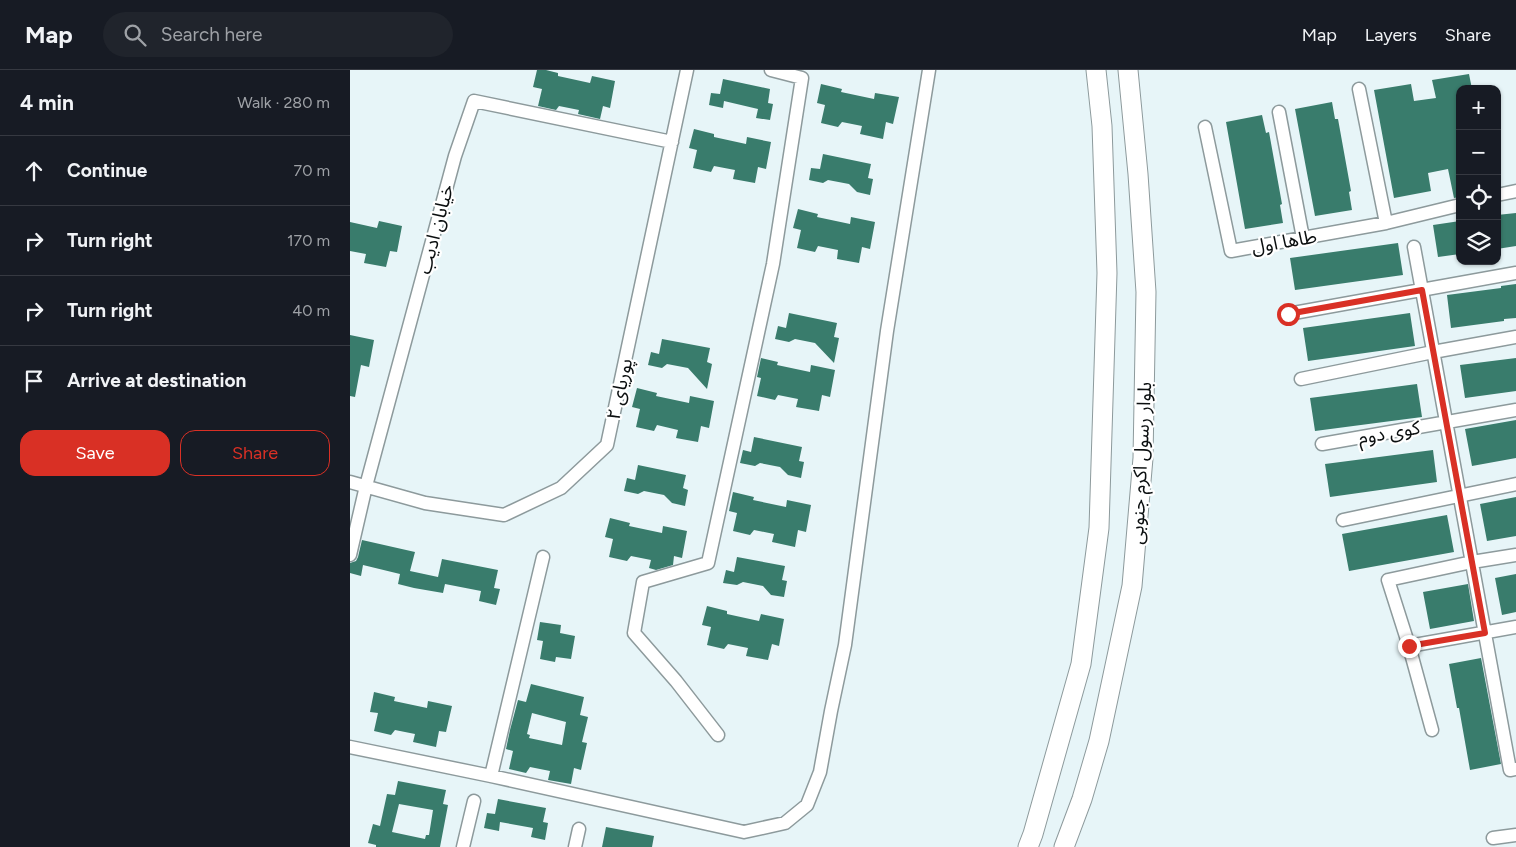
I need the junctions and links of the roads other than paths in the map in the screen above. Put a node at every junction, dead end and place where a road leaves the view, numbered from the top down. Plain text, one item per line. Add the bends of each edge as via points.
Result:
1 (687, 70) edge
2 (772, 70) edge
3 (929, 70) edge
4 (1096, 70) edge
5 (1128, 70) edge
6 (1359, 88) dead end
7 (1279, 112) dead end
8 (1205, 127) dead end
9 (672, 142) junction
10 (1516, 191) edge
11 (1501, 194) edge
12 (1456, 206) edge
13 (1386, 223) junction
14 (1303, 238) junction
15 (1414, 247) dead end
16 (1516, 273) edge
17 (1422, 290) junction
18 (1288, 314) dead end
19 (1516, 337) edge
20 (1434, 352) junction
21 (1301, 379) dead end
22 (1516, 410) edge
23 (1446, 422) junction
24 (1322, 444) dead end
25 (350, 482) edge
26 (1516, 484) edge
27 (366, 486) junction
28 (1460, 495) junction
29 (1343, 520) dead end
30 (350, 555) edge
31 (1516, 555) edge
32 (543, 557) dead end
33 (1472, 562) junction
34 (1516, 627) edge
35 (1485, 633) junction
36 (1409, 646) junction
37 (1432, 730) dead end
38 (718, 735) dead end
39 (350, 747) edge
40 (1516, 769) edge
41 (492, 776) junction
42 (474, 801) dead end
43 (579, 829) dead end
44 (1516, 835) edge
45 (1493, 838) dead end
46 (463, 847) edge
47 (575, 847) edge
48 (1028, 847) edge
49 (1064, 847) edge

1 - 9 street, پوریای ۲
2 - 38 street via 802,78 773,264 708,563 643,582 634,633
3 - 41 street via 887,331 846,645 820,772 807,805 785,822 744,832
4 - 48 main road, بلوار رسول اکرم جنوبی via 1102,126 1107,273 1100,528 1081,664
5 - 49 main road, بلوار رسول اکرم جنوبی via 1146,292 1143,458 1132,586 1099,741
6 - 13 street
7 - 14 street
8 - 14 street, طاها اول via 1231,251
9 - 27 street, پوریای ۲ via 607,445 561,488 504,515 425,503
9 - 27 street, خیابان ادیب via 474,101 455,156
10 - 11 street
12 - 13 street, طاها اول
13 - 14 street, طاها اول
15 - 17 street
16 - 17 street
17 - 18 street
17 - 20 street
19 - 20 street
20 - 21 street
20 - 23 street
22 - 23 street, کوی دوم
23 - 24 street, کوی دوم
23 - 28 street
25 - 27 street, پوریای ۲
26 - 28 street
27 - 30 street, خیابان ادیب
28 - 29 street
28 - 33 street
31 - 33 street
32 - 41 street
33 - 35 street
33 - 36 street via 1388,580
34 - 35 street
35 - 36 street
35 - 40 street via 1510,770
36 - 37 street
39 - 41 street
42 - 46 street
43 - 47 street
44 - 45 street

